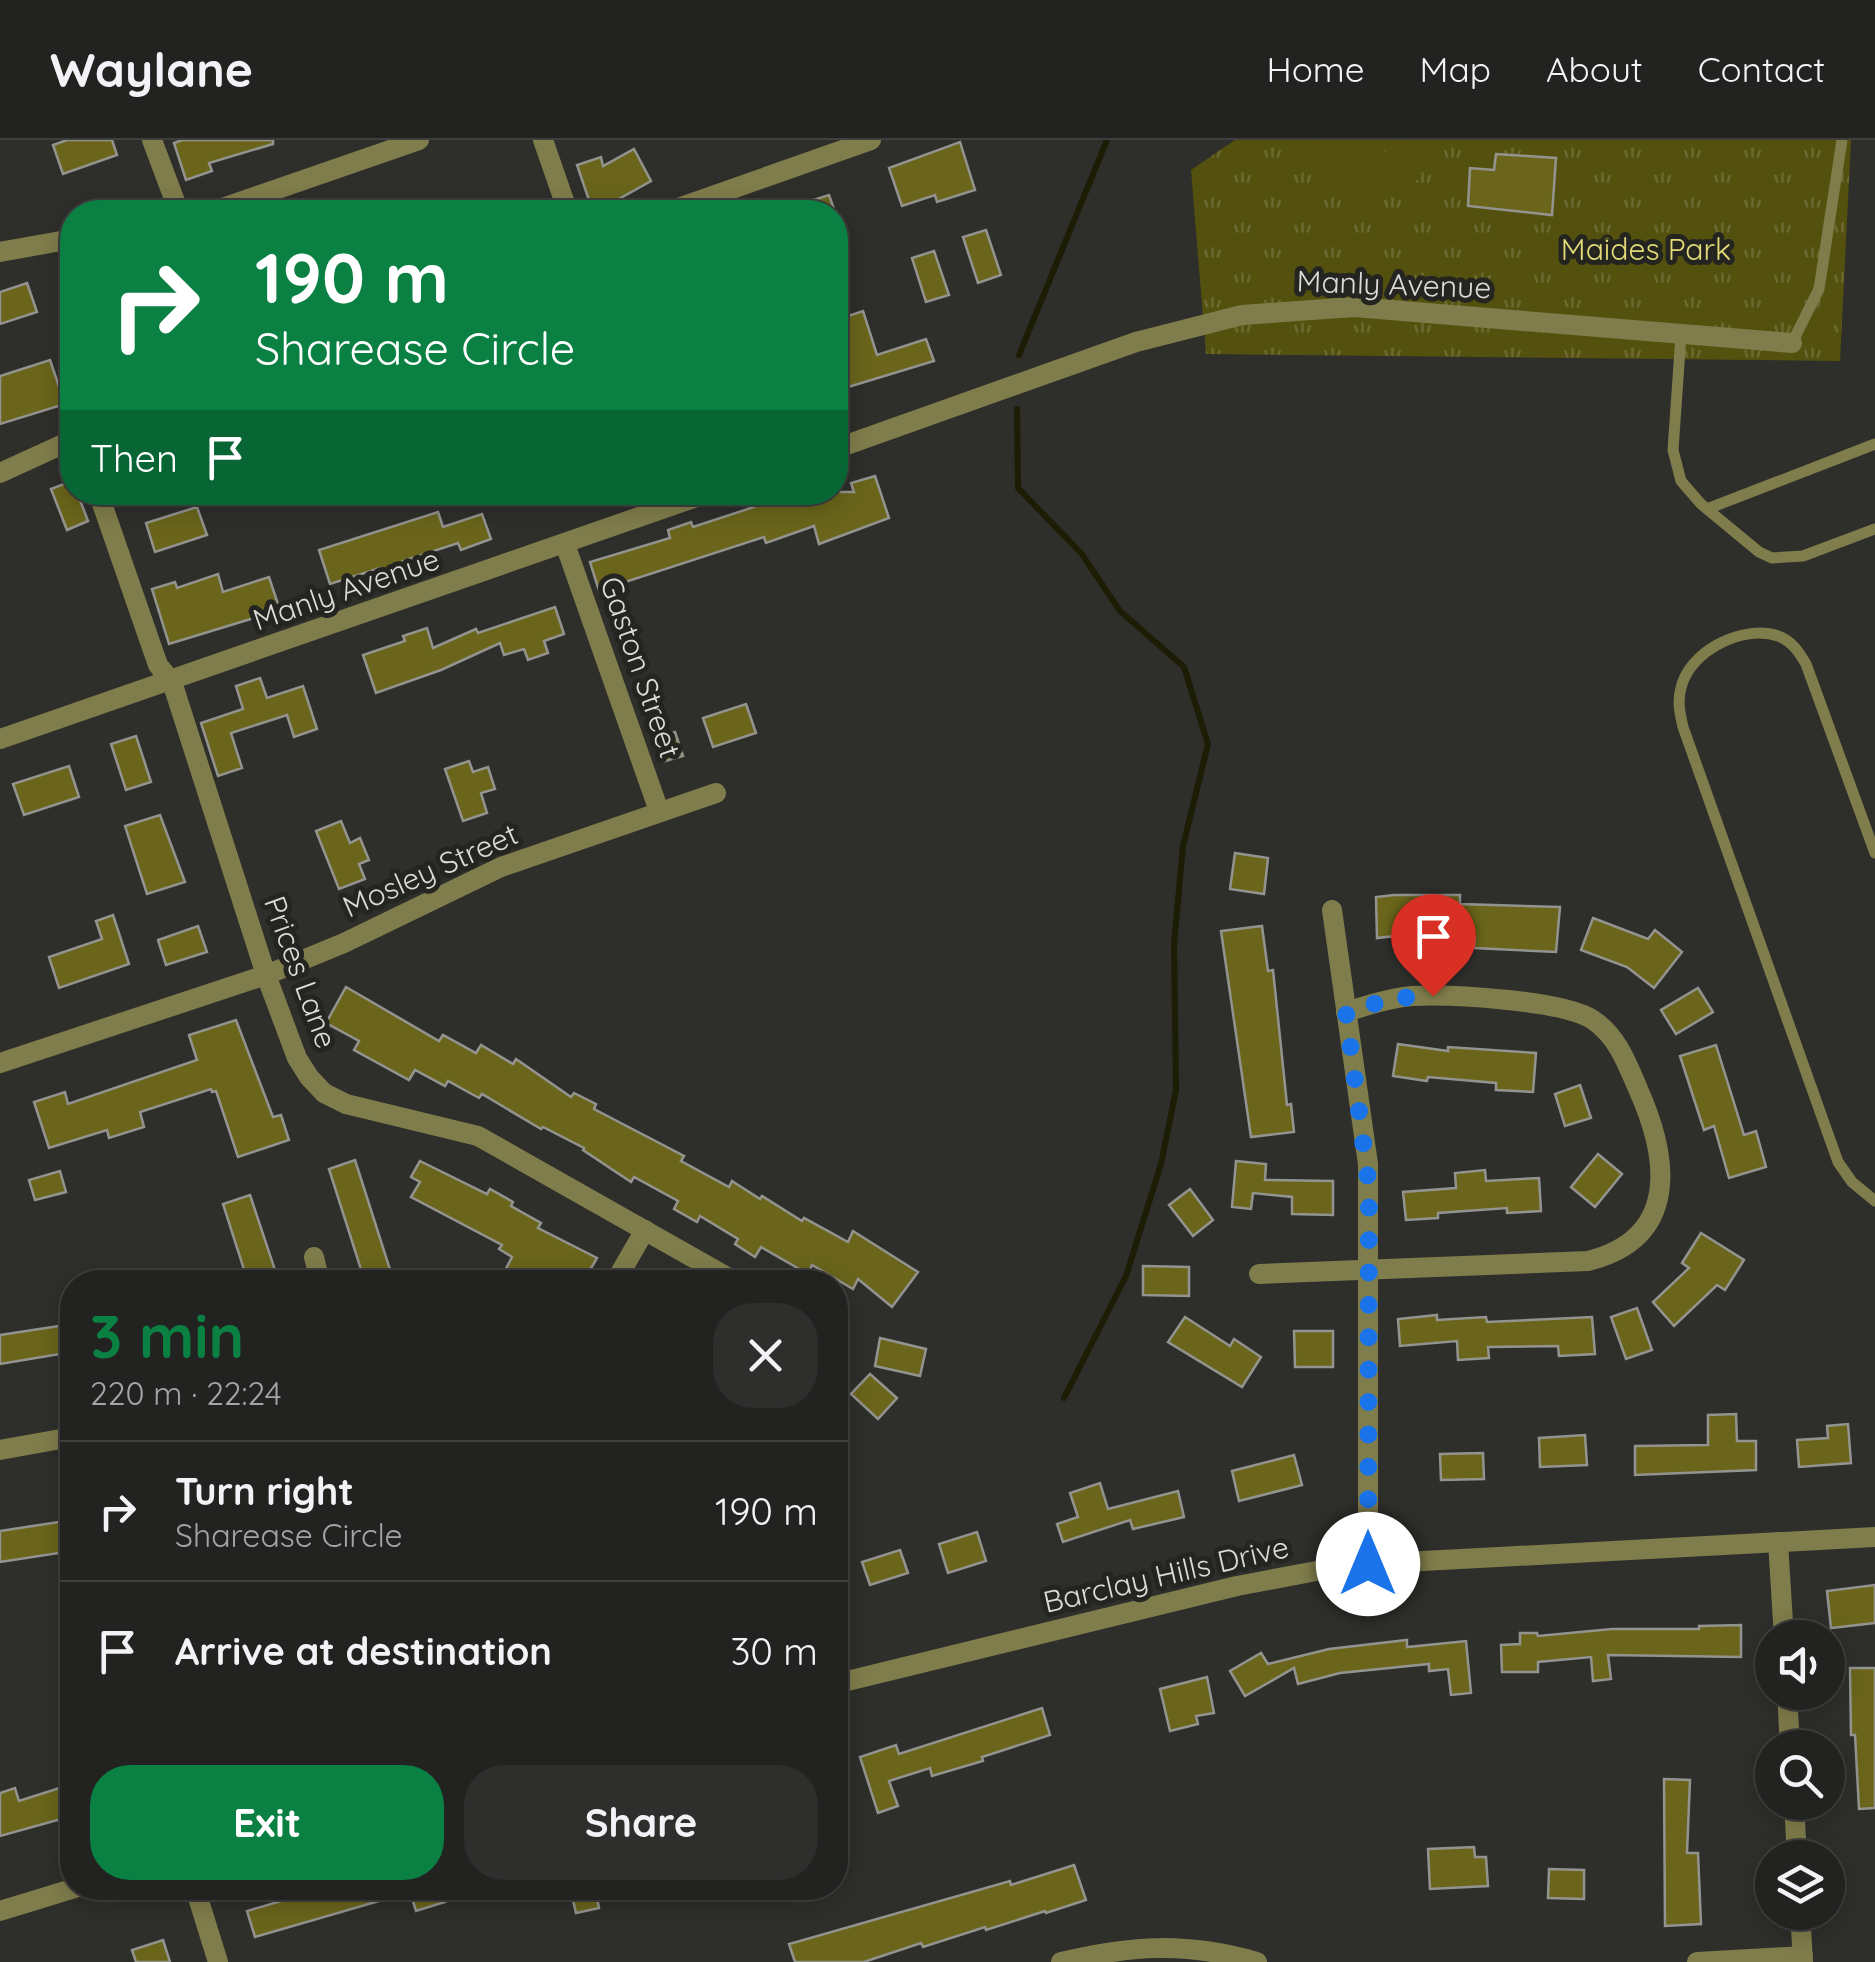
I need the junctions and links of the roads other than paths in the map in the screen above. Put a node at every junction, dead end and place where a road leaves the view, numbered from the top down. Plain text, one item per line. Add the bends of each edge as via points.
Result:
1 (152, 140) edge
2 (420, 140) edge
3 (543, 140) edge
4 (871, 140) edge
5 (1842, 140) edge
6 (174, 200) edge
7 (247, 200) edge
8 (564, 200) edge
9 (701, 200) edge
10 (60, 241) edge
11 (0, 252) edge
12 (1680, 335) junction
13 (1792, 343) joint
14 (848, 443) edge
15 (1875, 444) edge
16 (60, 446) edge
17 (0, 473) edge
18 (103, 505) edge
19 (675, 505) edge
20 (1707, 509) junction
21 (1875, 529) edge
22 (566, 544) junction
23 (172, 682) junction
24 (0, 740) edge
25 (716, 792) dead end
26 (659, 811) junction
27 (1875, 853) edge
28 (1332, 910) dead end
29 (266, 975) junction
30 (1346, 1012) junction
31 (0, 1063) edge
32 (1875, 1202) edge
33 (644, 1230) junction
34 (314, 1257) dead end
35 (1368, 1269) junction
36 (317, 1270) edge
37 (622, 1270) edge
38 (715, 1270) edge
39 (1259, 1274) dead end
40 (60, 1439) edge
41 (0, 1450) edge
42 (1875, 1537) edge
43 (1778, 1542) junction
44 (1368, 1564) junction
45 (1783, 1620) edge
46 (848, 1681) edge
47 (60, 1893) edge
48 (199, 1900) edge
49 (0, 1912) edge
50 (1801, 1930) edge
51 (1110, 1956) edge
52 (1803, 1959) edge
53 (218, 1962) edge
54 (1061, 1962) edge
55 (1257, 1962) edge
56 (1697, 1962) edge

1 - 6 street
2 - 7 street
3 - 8 street
4 - 9 street
5 - 13 lane via 1819,289
10 - 11 street
12 - 13 street, Manly Avenue
12 - 14 street, Manly Avenue via 1354,307 1266,312 1136,342
12 - 20 lane via 1673,450 1682,481
15 - 20 lane
16 - 17 street
18 - 23 street, Prices Lane via 158,664
19 - 22 street, Manly Avenue
20 - 21 lane via 1772,558 1803,556
22 - 23 street, Manly Avenue
22 - 26 street, Gaston Street
23 - 24 street, Manly Avenue
23 - 29 street, Prices Lane
25 - 26 street, Mosley Street
26 - 29 street, Mosley Street via 501,867
27 - 32 lane via 1806,664 1791,642 1752,634 1704,653 1680,690 1684,728 1838,1162
28 - 30 street
29 - 31 street, Mosley Street
29 - 33 street, Prices Lane via 298,1058 324,1093 370,1112 478,1136
30 - 35 street via 1368,1164
30 - 35 street via 1394,998 1433,996 1582,1013 1604,1028 1624,1056 1662,1168 1661,1197 1642,1230 1605,1257
33 - 37 street
33 - 38 street, Prices Lane
34 - 36 street
35 - 39 street
35 - 44 street
40 - 41 street
42 - 43 street, Barclay Hills Drive
43 - 44 street, Barclay Hills Drive
43 - 45 street
44 - 46 street, Barclay Hills Drive via 1237,1586
47 - 49 street
48 - 53 street
50 - 52 street
51 - 54 street
51 - 55 street via 1151,1946 1213,1950
52 - 56 street

